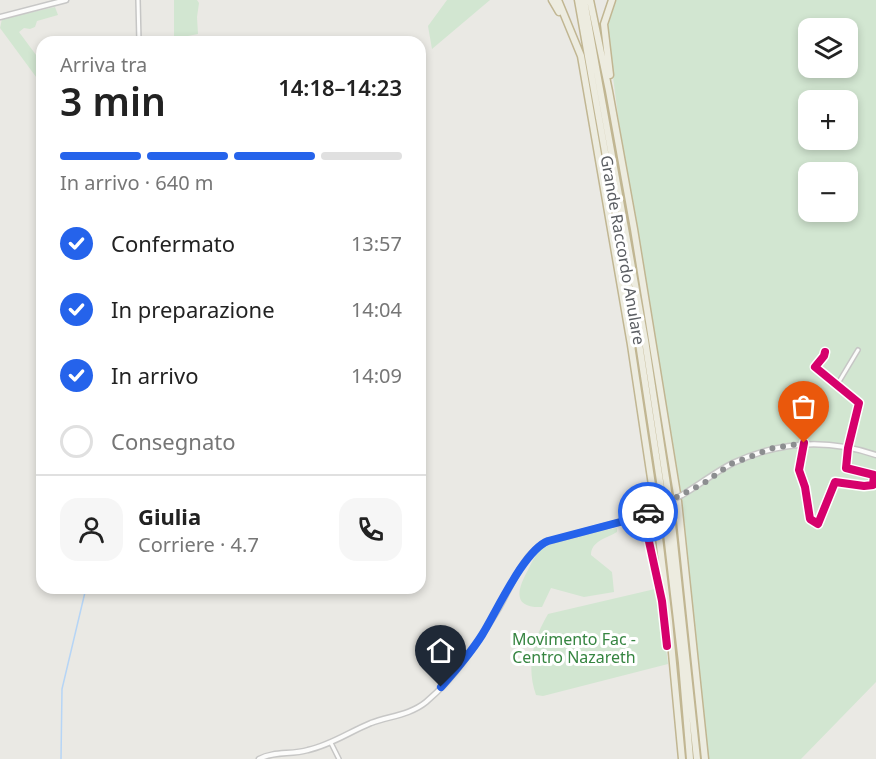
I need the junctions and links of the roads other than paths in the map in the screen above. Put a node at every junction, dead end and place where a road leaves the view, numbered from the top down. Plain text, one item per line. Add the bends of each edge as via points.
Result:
1 (66, 0) edge
2 (138, 0) edge
3 (552, 0) edge
4 (558, 0) edge
5 (578, 0) edge
6 (584, 0) edge
7 (590, 0) edge
8 (612, 0) edge
9 (0, 17) edge
10 (139, 36) edge
11 (578, 47) junction
12 (618, 135) junction
13 (858, 350) dead end
14 (825, 352) dead end
15 (837, 385) junction
16 (804, 443) junction
17 (848, 446) junction
18 (876, 455) edge
19 (875, 474) edge
20 (874, 485) edge
21 (679, 496) junction
22 (666, 503) junction
23 (654, 509) junction
24 (643, 514) junction
25 (668, 645) dead end
26 (331, 743) junction
27 (259, 759) edge
28 (339, 759) edge
29 (682, 759) edge
30 (690, 759) edge
31 (697, 759) edge
32 (705, 759) edge

1 - 9 main road
2 - 10 street
3 - 11 highway
4 - 11 highway
5 - 22 highway, Grande Raccordo Anulare
6 - 22 highway, Grande Raccordo Anulare via 644,329
7 - 12 highway
8 - 12 highway via 604,29
11 - 23 highway, Grande Raccordo Anulare via 631,345
12 - 21 highway, Grande Raccordo Anulare
13 - 15 street
14 - 15 street via 815,367
15 - 17 street via 859,403
16 - 17 main road
16 - 20 street via 799,470 810,519 814,522 818,524 835,482
16 - 21 main road via 773,448 731,464
17 - 18 main road
17 - 19 street via 846,468
19 - 20 street
21 - 23 main road, bridge
21 - 32 highway, Grande Raccordo Anulare
22 - 30 highway, Grande Raccordo Anulare
22 - 31 highway, Grande Raccordo Anulare
23 - 24 main road
23 - 29 highway, Grande Raccordo Anulare
24 - 25 street
24 - 26 main road via 541,544 528,558 467,657 429,699 412,711 373,722
26 - 27 main road
26 - 28 street

